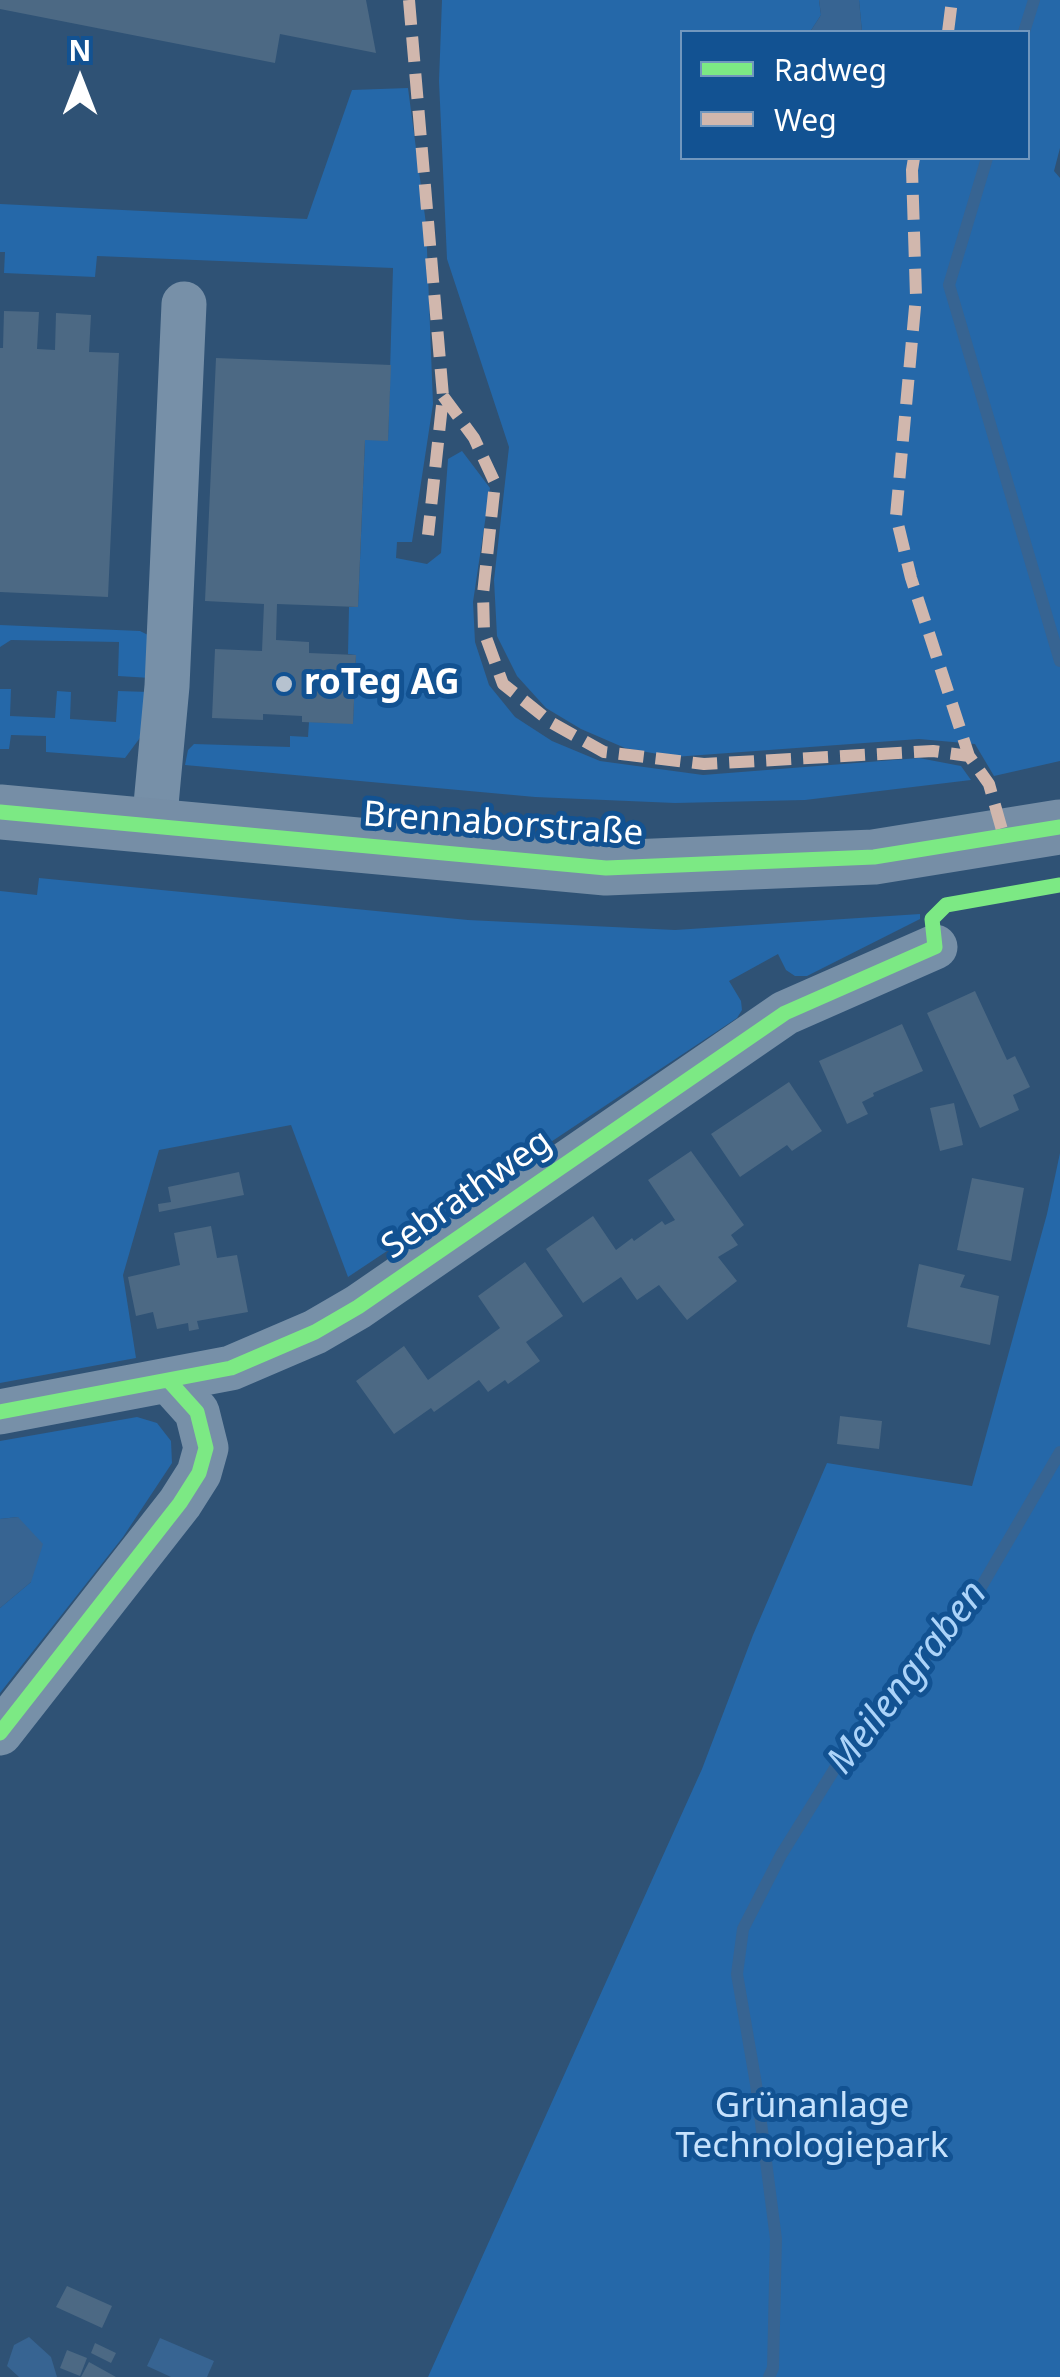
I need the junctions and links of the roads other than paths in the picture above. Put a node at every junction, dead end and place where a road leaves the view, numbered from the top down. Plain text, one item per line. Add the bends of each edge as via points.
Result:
1 (184, 304) dead end
2 (0, 812) edge
3 (154, 826) junction
4 (1060, 827) edge
5 (935, 947) dead end
6 (170, 1382) junction
7 (0, 1412) edge
8 (0, 1733) edge

1 - 3 street
2 - 3 main road, Brennaborstraße
3 - 4 main road, Brennaborstraße via 606,868 874,858
5 - 6 street, Sebrathweg via 785,1013 315,1332 231,1368
6 - 7 street, Sebrathweg
6 - 8 street via 196,1412 206,1448 200,1473

